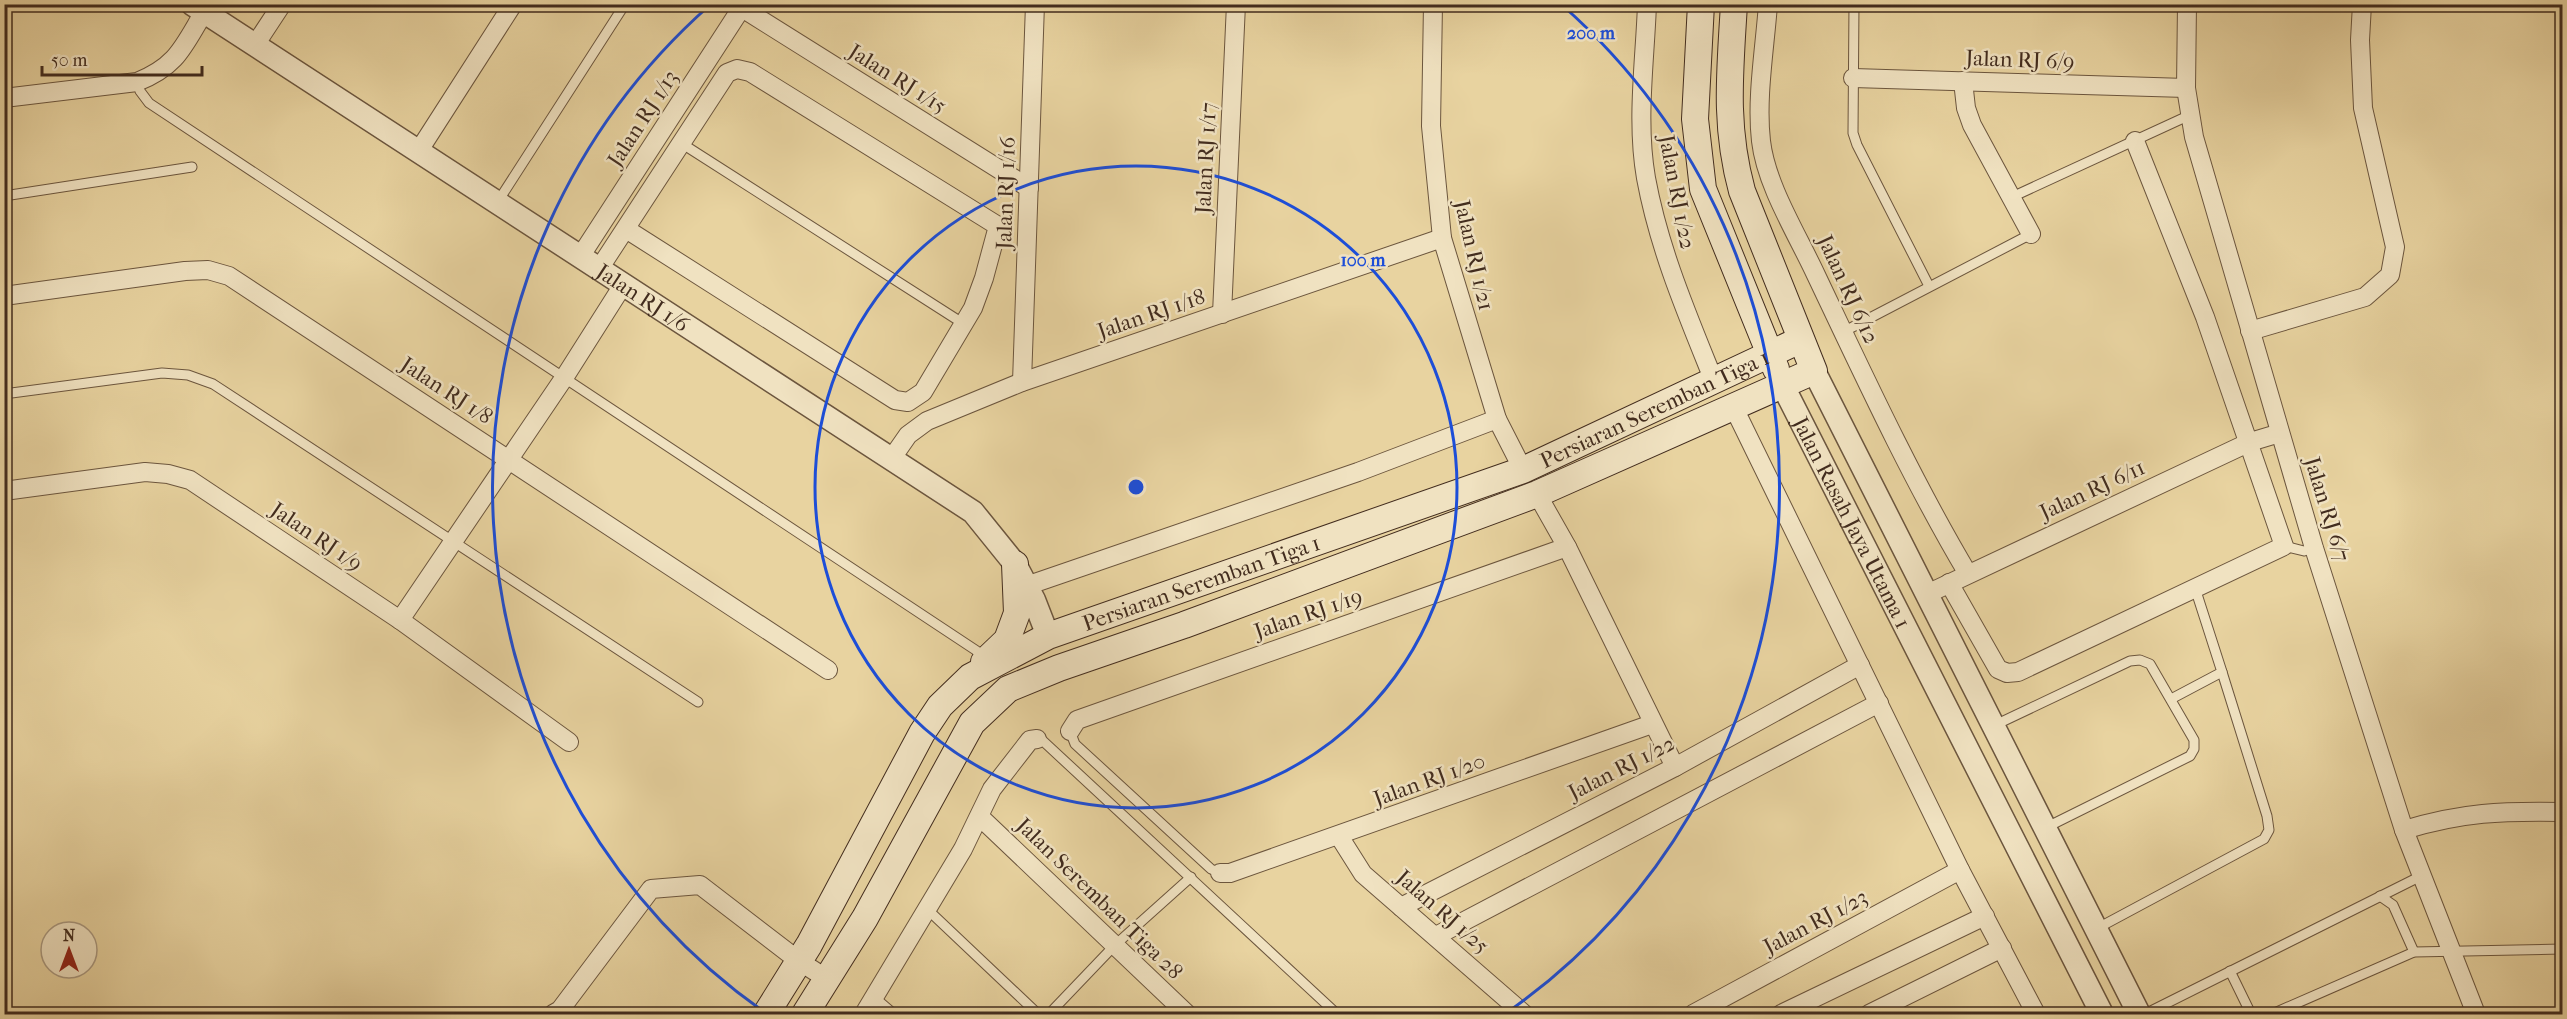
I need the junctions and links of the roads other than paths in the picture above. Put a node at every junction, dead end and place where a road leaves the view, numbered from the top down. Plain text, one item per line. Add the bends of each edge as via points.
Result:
1 (282, 4) edge
2 (513, 4) edge
3 (625, 4) edge
4 (1035, 4) edge
5 (1236, 4) edge
6 (1433, 4) edge
7 (1647, 4) edge
8 (1701, 4) edge
9 (1734, 4) edge
10 (1768, 4) edge
11 (1854, 4) edge
12 (2187, 4) edge
13 (2362, 4) edge
14 (740, 6) edge
15 (198, 8) edge
16 (255, 45) junction
17 (1853, 78) junction
18 (1963, 81) junction
19 (137, 82) junction
20 (2186, 88) junction
21 (4, 98) edge
22 (2190, 115) junction
23 (2134, 141) junction
24 (681, 143) junction
25 (418, 152) junction
26 (192, 167) dead end
27 (1029, 188) junction
28 (4, 196) edge
29 (2012, 197) junction
30 (497, 203) junction
31 (998, 226) junction
32 (626, 229) junction
33 (1028, 234) junction
34 (2031, 234) joint
35 (1442, 238) junction
36 (590, 263) junction
37 (623, 285) junction
38 (1929, 286) junction
39 (4, 296) edge
40 (1222, 314) junction
41 (964, 324) junction
42 (2250, 331) junction
43 (1843, 332) junction
44 (1800, 340) junction
45 (1770, 354) junction
46 (1814, 371) junction
47 (564, 378) junction
48 (1714, 381) junction
49 (1022, 382) junction
50 (1783, 386) junction
51 (4, 394) edge
52 (908, 402) junction
53 (1734, 408) junction
54 (1497, 418) junction
55 (915, 428) junction
56 (2280, 434) junction
57 (2250, 442) junction
58 (892, 458) junction
59 (507, 459) junction
60 (1523, 470) junction
61 (4, 491) edge
62 (1537, 494) junction
63 (452, 543) junction
64 (2284, 546) junction
65 (1567, 547) junction
66 (2314, 548) junction
67 (1015, 564) junction
68 (1968, 574) junction
69 (1949, 583) junction
70 (1026, 586) junction
71 (2195, 588) junction
72 (1927, 594) junction
73 (400, 620) junction
74 (1048, 636) junction
75 (988, 658) junction
76 (1860, 665) junction
77 (1059, 668) junction
78 (828, 670) dead end
79 (2222, 672) junction
80 (970, 677) junction
81 (2171, 699) junction
82 (698, 702) dead end
83 (1879, 703) junction
84 (1653, 724) junction
85 (1993, 726) junction
86 (1070, 730) joint
87 (1037, 739) joint
88 (568, 742) dead end
89 (1675, 767) junction
90 (2562, 812) edge
91 (980, 817) junction
92 (2044, 828) junction
93 (2404, 830) junction
94 (1339, 836) junction
95 (1960, 870) junction
96 (1220, 873) joint
97 (2421, 876) junction
98 (1191, 877) junction
99 (2380, 896) junction
100 (1401, 907) junction
101 (927, 909) junction
102 (1985, 916) junction
103 (2096, 929) junction
104 (1436, 936) junction
105 (1114, 946) junction
106 (2002, 948) junction
107 (2562, 948) edge
108 (2449, 950) junction
109 (2414, 952) junction
110 (799, 961) junction
111 (2230, 971) junction
112 (827, 979) junction
113 (869, 1008) edge
114 (554, 1014) edge
115 (766, 1014) edge
116 (805, 1014) edge
117 (887, 1014) edge
118 (1038, 1014) edge
119 (1049, 1014) edge
120 (1187, 1014) edge
121 (1337, 1014) edge
122 (1524, 1014) edge
123 (1693, 1014) edge
124 (1781, 1014) edge
125 (1869, 1014) edge
126 (2036, 1014) edge
127 (2102, 1014) edge
128 (2139, 1014) edge
129 (2145, 1014) edge
130 (2251, 1014) edge
131 (2272, 1014) edge
132 (2476, 1014) edge

1 - 16 street
2 - 25 street
3 - 30 lane
4 - 27 street, Jalan RJ 1/16
5 - 40 street, Jalan RJ 1/17
6 - 35 street, Jalan RJ 1/21 via 1431,126
7 - 48 street, Jalan RJ 1/22 via 1641,128 1646,177 1666,260
8 - 45 main road, Jalan Rasah Jaya Utama 1 via 1695,119 1702,189
9 - 44 main road, Jalan Rasah Jaya Utama 1 via 1728,105 1734,160 1742,191
10 - 43 street, Jalan RJ 6/12 via 1761,141 1773,184
11 - 17 lane
12 - 20 street, Jalan RJ 6/7
13 - 42 street via 2363,108 2395,246 2390,275 2366,297
14 - 27 street, Jalan RJ 1/15
14 - 36 street, Jalan RJ 1/13
15 - 16 street, Jalan RJ 1/6
15 - 19 street via 178,56 157,74
16 - 25 street, Jalan RJ 1/6
17 - 18 street, Jalan RJ 6/9
17 - 38 lane via 1852,119 1857,145
18 - 20 street, Jalan RJ 6/9
18 - 29 street via 1972,125
19 - 21 street
19 - 47 lane via 149,103
20 - 22 street, Jalan RJ 6/7
22 - 23 lane
22 - 42 street, Jalan RJ 6/7
23 - 29 lane
23 - 57 street
24 - 31 street via 727,73 743,70
24 - 32 street
24 - 41 lane
25 - 30 street, Jalan RJ 1/6
26 - 28 lane
27 - 33 street, Jalan RJ 1/16
29 - 34 street
30 - 36 street, Jalan RJ 1/6
31 - 33 street
31 - 41 street via 984,279
32 - 36 street
32 - 52 street via 895,400
33 - 49 street, Jalan RJ 1/16
34 - 38 lane
35 - 40 street, Jalan RJ 1/18
35 - 54 street, Jalan RJ 1/21
36 - 37 street, Jalan RJ 1/6
37 - 47 street
37 - 58 street, Jalan RJ 1/6
38 - 43 lane
39 - 59 street, Jalan RJ 1/8 via 185,271 208,270 229,276
40 - 49 street, Jalan RJ 1/18
41 - 52 street via 923,392
42 - 56 street, Jalan RJ 6/7
43 - 68 street, Jalan RJ 6/12 via 1938,523
44 - 45 main road, Persiaran Seremban Tiga 1
44 - 46 main road, Jalan Rasah Jaya Utama 1
45 - 48 main road, Persiaran Seremban Tiga 1
45 - 50 main road, Jalan Rasah Jaya Utama 1
46 - 50 main road, Persiaran Seremban Tiga 1
46 - 72 street, Jalan Rasah Jaya Utama 1
47 - 59 street
47 - 75 lane
48 - 60 main road, Persiaran Seremban Tiga 1
49 - 55 street, Jalan RJ 1/18
50 - 53 main road, Persiaran Seremban Tiga 1
50 - 127 street, Jalan Rasah Jaya Utama 1
51 - 63 lane via 162,373 188,375 213,384
52 - 55 street
53 - 62 main road, Persiaran Seremban Tiga 1
53 - 76 street
54 - 60 street, Jalan RJ 1/21
54 - 70 street via 1358,472
55 - 58 street, Jalan RJ 1/18
56 - 57 street, Jalan RJ 6/11
56 - 66 street, Jalan RJ 6/7
57 - 64 street
57 - 68 street, Jalan RJ 6/11
58 - 67 street, Jalan RJ 1/6 via 973,512
59 - 63 street
59 - 78 street, Jalan RJ 1/8
60 - 62 main road
60 - 74 main road, Persiaran Seremban Tiga 1
61 - 73 street, Jalan RJ 1/9 via 145,472 190,480
62 - 65 street
62 - 77 main road, Persiaran Seremban Tiga 1
63 - 73 street
63 - 82 lane
64 - 66 lane via 2296,550
64 - 71 street
65 - 84 street
65 - 86 street, Jalan RJ 1/19 via 1077,720
66 - 93 street, Jalan RJ 6/7
67 - 70 street, Jalan RJ 1/6
67 - 75 main road via 1017,613 1007,640
68 - 69 street, Jalan RJ 6/11
69 - 71 street via 1998,669 2007,673 2018,672
69 - 72 street, Jalan RJ 6/11
70 - 74 street, Jalan RJ 1/6
71 - 79 lane
72 - 85 street, Jalan Rasah Jaya Utama 1
73 - 88 street, Jalan RJ 1/9
74 - 77 main road
74 - 80 main road, Persiaran Seremban Tiga 1
75 - 80 main road
76 - 83 street
76 - 89 street, Jalan RJ 1/22
77 - 112 main road, Persiaran Seremban Tiga 1 via 1008,689 972,723 865,918
79 - 81 lane
79 - 103 lane via 2269,830 2264,839
80 - 110 main road, Persiaran Seremban Tiga 1 via 940,706 922,733
81 - 85 lane via 2150,664 2130,661
81 - 92 lane via 2194,741 2190,756
83 - 95 street
83 - 104 street
84 - 89 street
84 - 94 street, Jalan RJ 1/20
85 - 92 street, Jalan Rasah Jaya Utama 1
86 - 96 lane via 1075,744 1211,870
87 - 91 street via 1030,741 992,789
87 - 98 lane
89 - 100 street, Jalan RJ 1/22
90 - 93 street via 2458,815
91 - 101 street
91 - 105 street, Jalan Seremban Tiga 28
92 - 103 street, Jalan Rasah Jaya Utama 1
93 - 97 street, Jalan RJ 6/7
94 - 96 street, Jalan RJ 1/20
94 - 100 street, Jalan RJ 1/25 via 1363,874
95 - 102 street
95 - 123 street, Jalan RJ 1/23
97 - 99 lane
97 - 108 street, Jalan RJ 6/7
98 - 105 lane
98 - 121 lane
99 - 109 lane via 2393,905
99 - 111 lane
100 - 104 street, Jalan RJ 1/25
101 - 113 street
101 - 118 lane
102 - 106 street
102 - 124 street
103 - 128 street, Jalan Rasah Jaya Utama 1
104 - 122 street, Jalan RJ 1/25
105 - 119 lane
105 - 120 street, Jalan Seremban Tiga 28
106 - 125 street
106 - 126 street
107 - 108 lane
108 - 109 lane
108 - 132 street, Jalan RJ 6/7
109 - 131 lane
110 - 112 street
110 - 114 street via 700,885 651,889
110 - 115 main road, Persiaran Seremban Tiga 1
111 - 129 lane
111 - 130 lane
112 - 116 main road, Persiaran Seremban Tiga 1
113 - 117 street

